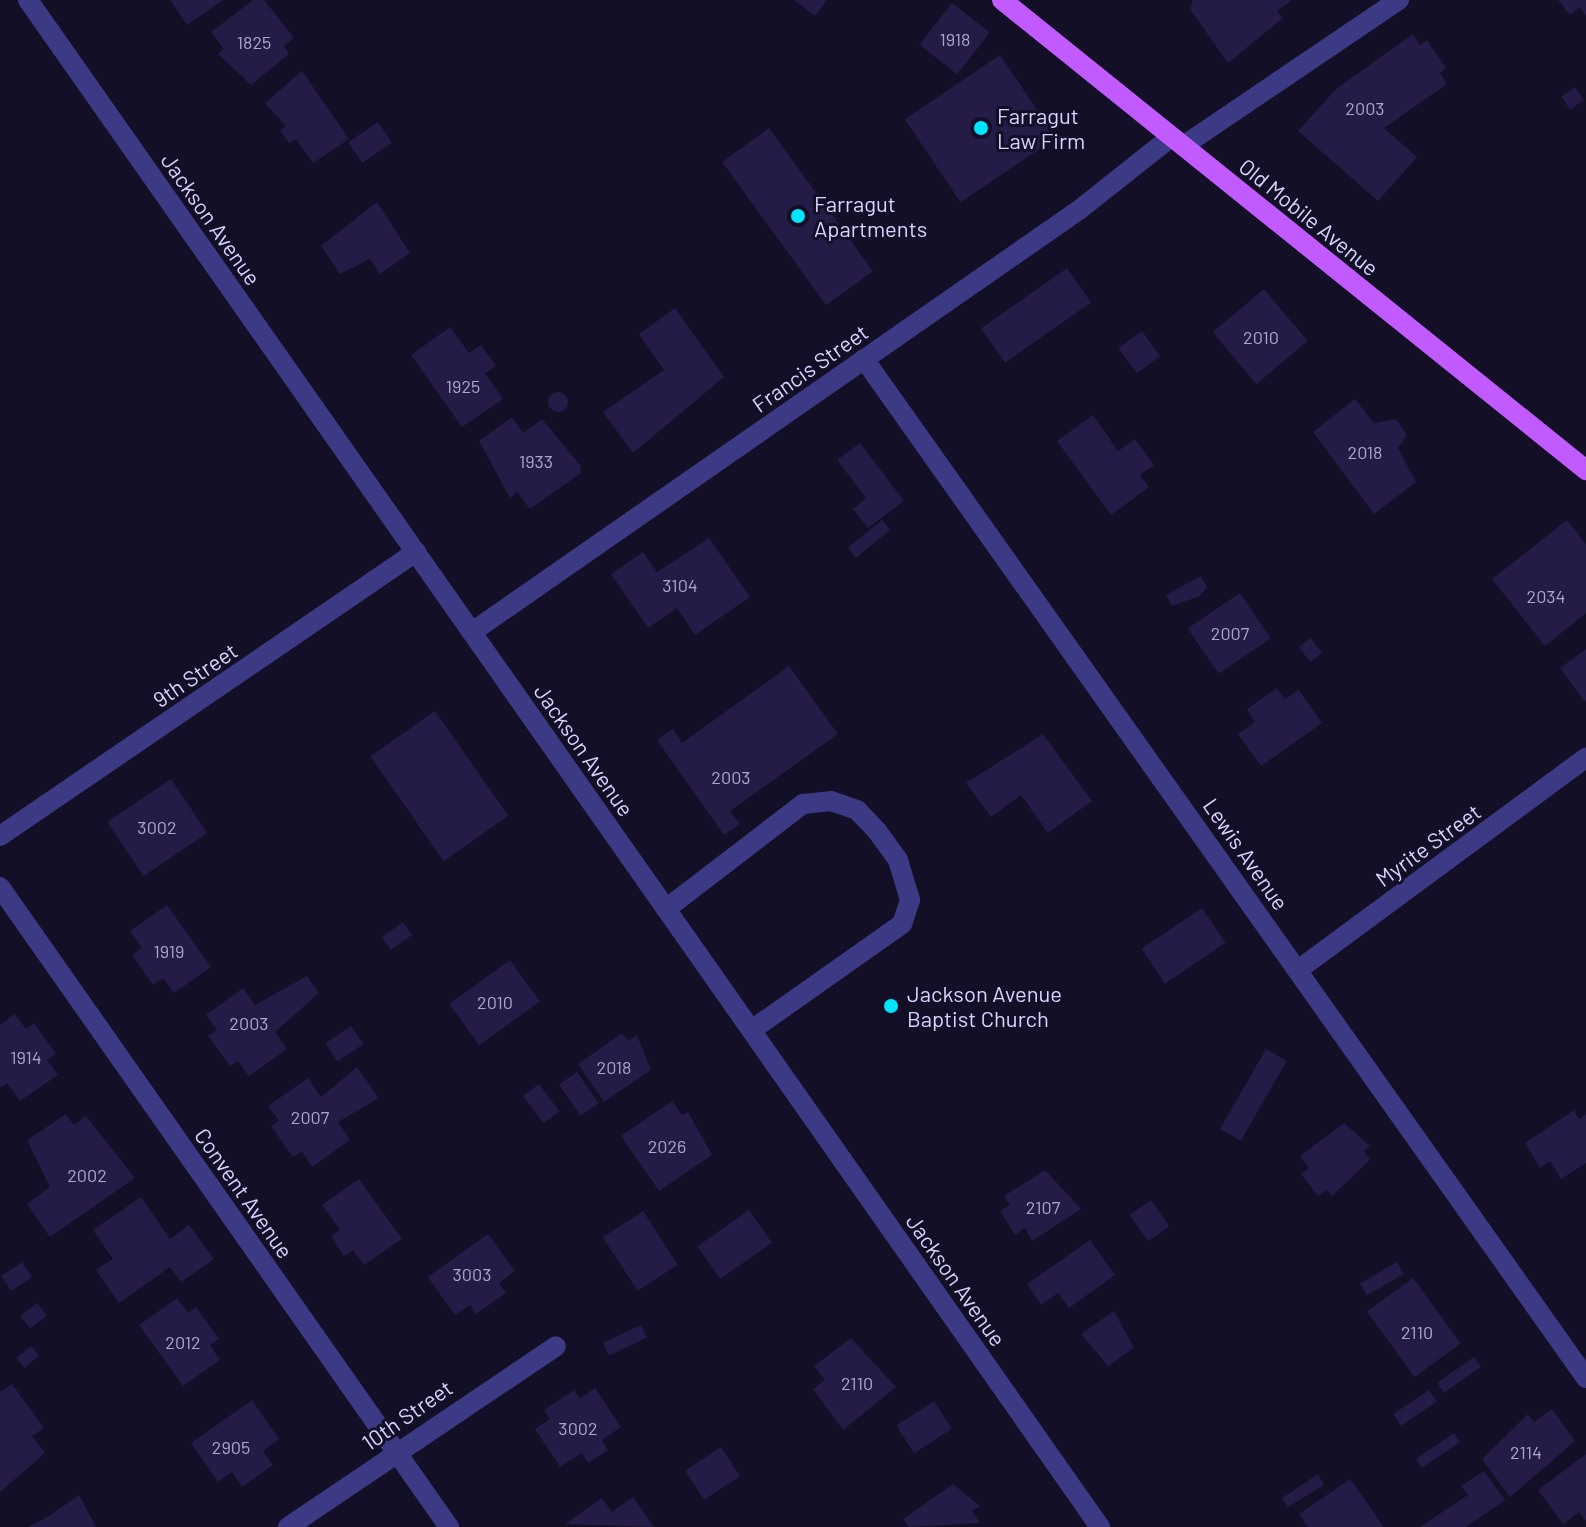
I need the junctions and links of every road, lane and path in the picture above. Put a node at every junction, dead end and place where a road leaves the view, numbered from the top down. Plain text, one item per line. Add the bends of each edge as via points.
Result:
1 (28, 0) edge
2 (1002, 0) edge
3 (1399, 0) edge
4 (1177, 141) junction
5 (864, 359) junction
6 (1586, 470) edge
7 (416, 552) junction
8 (472, 632) junction
9 (1586, 758) edge
10 (0, 836) edge
11 (0, 887) edge
12 (666, 909) junction
13 (1298, 970) junction
14 (752, 1030) junction
15 (556, 1346) dead end
16 (1586, 1378) edge
17 (396, 1451) junction
18 (288, 1527) edge
19 (449, 1527) edge
20 (1100, 1527) edge

1 - 7 street, Jackson Avenue
2 - 4 main road, Old Mobile Avenue
3 - 4 street, Francis Street
4 - 5 street, Francis Street
4 - 6 main road, Old Mobile Avenue
5 - 8 street, Francis Street
5 - 13 street, Lewis Avenue
7 - 8 street, Jackson Avenue
7 - 10 street, 9th Street
8 - 12 street, Jackson Avenue
9 - 13 street, Myrite Street
11 - 17 street, Convent Avenue
12 - 14 street, Jackson Avenue
12 - 14 street via 803,804 831,801 857,810 891,850 910,900 902,924
13 - 16 street, Lewis Avenue
14 - 20 street, Jackson Avenue
15 - 17 street, 10th Street
17 - 18 street, 10th Street
17 - 19 street, Convent Avenue

